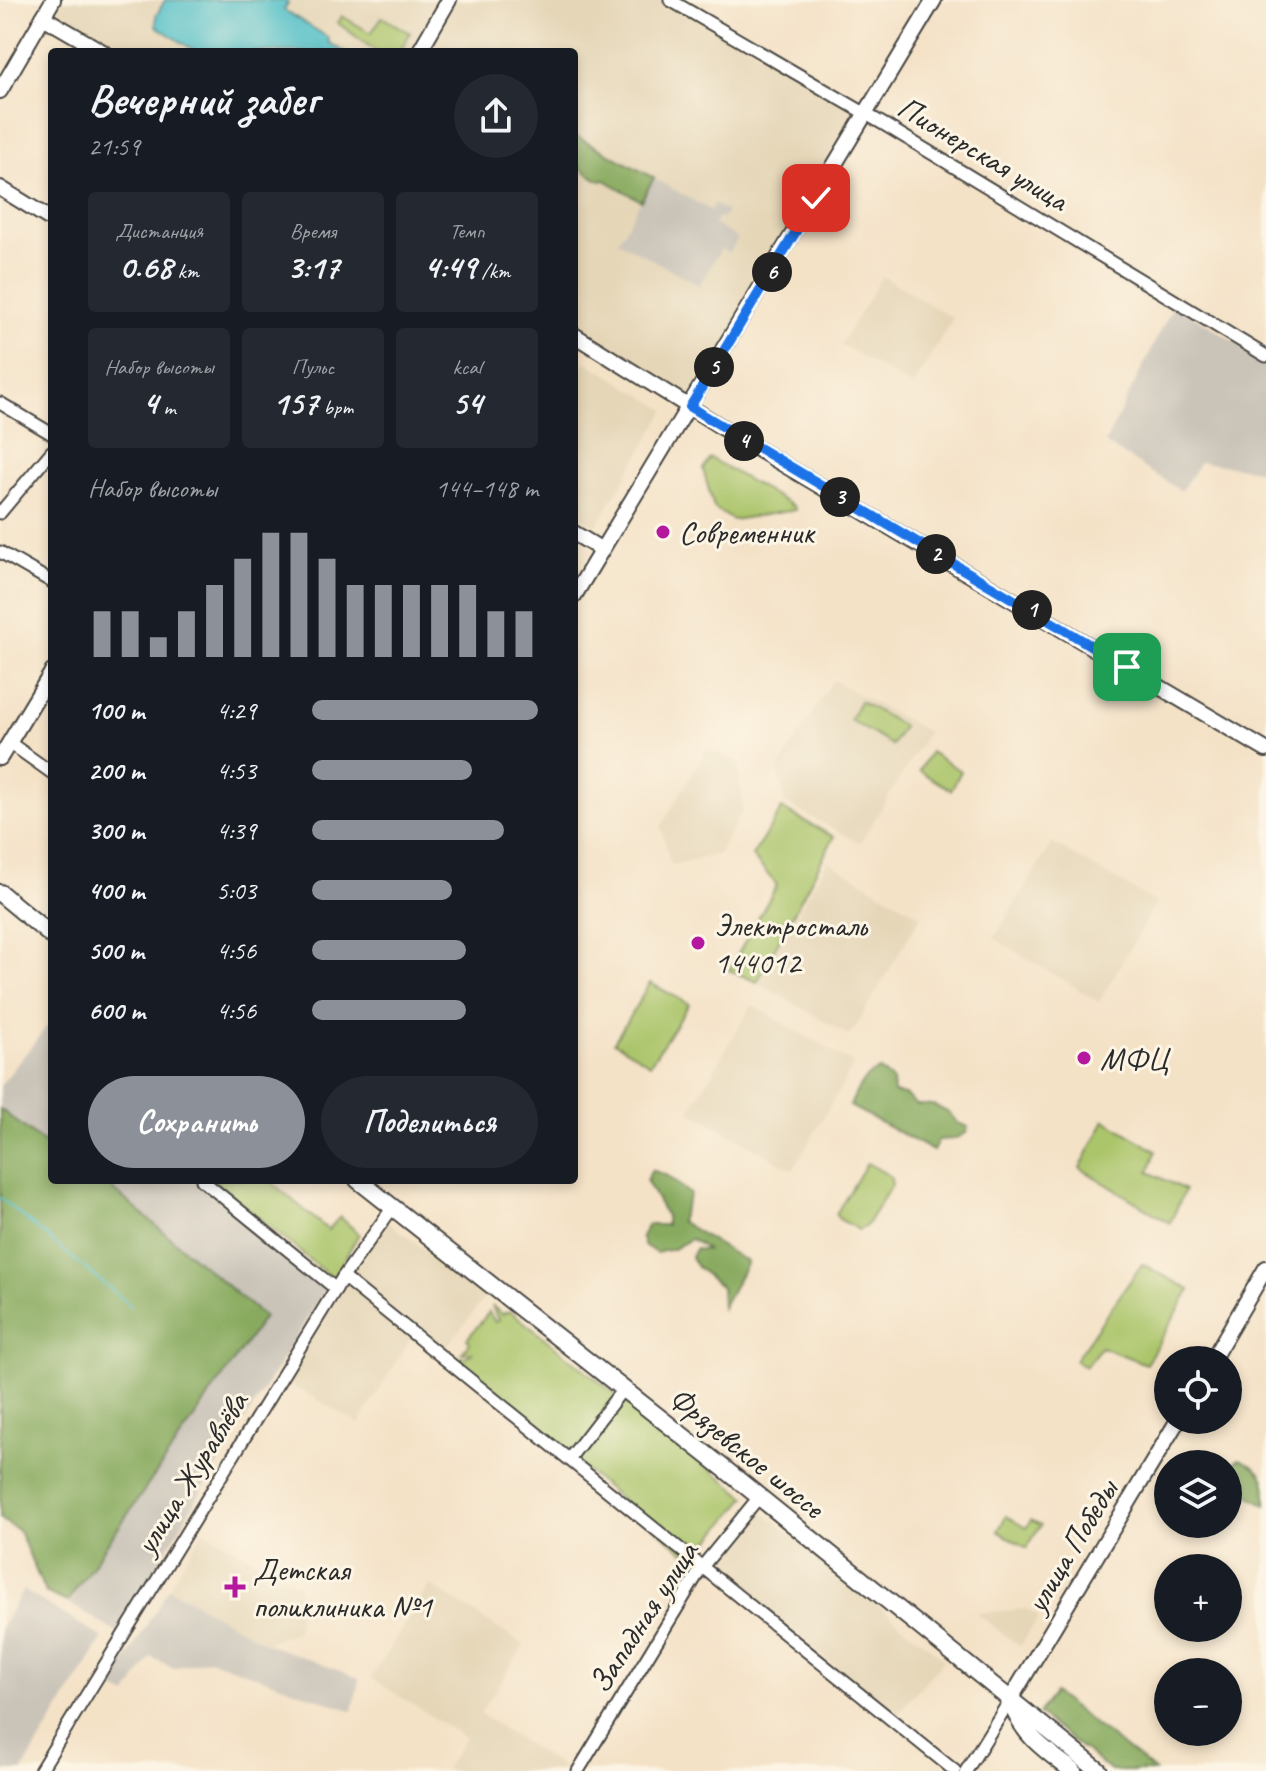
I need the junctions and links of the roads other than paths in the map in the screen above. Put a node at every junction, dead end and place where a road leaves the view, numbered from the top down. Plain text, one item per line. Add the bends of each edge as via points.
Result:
1 (53, 0) edge
2 (449, 0) edge
3 (670, 0) edge
4 (934, 0) edge
5 (43, 17) junction
6 (96, 48) edge
7 (421, 48) edge
8 (0, 91) edge
9 (867, 114) junction
10 (0, 188) edge
11 (48, 218) edge
12 (578, 337) edge
13 (1266, 356) edge
14 (0, 403) edge
15 (690, 407) junction
16 (48, 432) edge
17 (48, 456) edge
18 (0, 513) edge
19 (578, 535) edge
20 (602, 550) junction
21 (0, 552) edge
22 (48, 580) edge
23 (578, 589) edge
24 (48, 679) edge
25 (10, 743) junction
26 (1266, 750) edge
27 (0, 758) edge
28 (48, 770) edge
29 (0, 893) edge
30 (48, 933) edge
31 (207, 1184) edge
32 (363, 1184) edge
33 (393, 1207) junction
34 (1266, 1268) edge
35 (343, 1277) junction
36 (336, 1289) junction
37 (1220, 1346) edge
38 (623, 1389) junction
39 (1170, 1434) edge
40 (569, 1459) junction
41 (759, 1497) junction
42 (702, 1567) junction
43 (1010, 1700) junction
44 (40, 1771) edge
45 (578, 1771) edge
46 (955, 1771) edge
47 (966, 1771) edge
48 (1073, 1771) edge
49 (1099, 1771) edge

1 - 5 main road
2 - 7 main road
3 - 9 street, Пионерская улица
4 - 9 main road
5 - 6 main road
5 - 8 main road
9 - 13 street, Пионерская улица
9 - 15 main road
10 - 11 main road
12 - 15 main road
14 - 16 street
15 - 20 main road
15 - 26 main road
17 - 18 street
19 - 20 main road
20 - 23 main road
21 - 22 street
24 - 25 main road
25 - 27 main road
25 - 28 street
29 - 30 highway
31 - 36 street
32 - 33 highway, Фрязевское шоссе
33 - 35 street, улица Журавлёва
33 - 38 highway, Фрязевское шоссе
34 - 37 main road
35 - 36 street, улица Журавлёва
35 - 40 street
36 - 44 street, улица Журавлёва
38 - 40 street
38 - 41 highway, Фрязевское шоссе
39 - 43 main road, улица Победы
40 - 42 street
41 - 42 street, Западная улица
41 - 43 highway, Фрязевское шоссе
42 - 45 street, Западная улица
42 - 46 street
43 - 47 street
43 - 48 highway via 1031,1737
43 - 49 highway, Фрязевское шоссе

